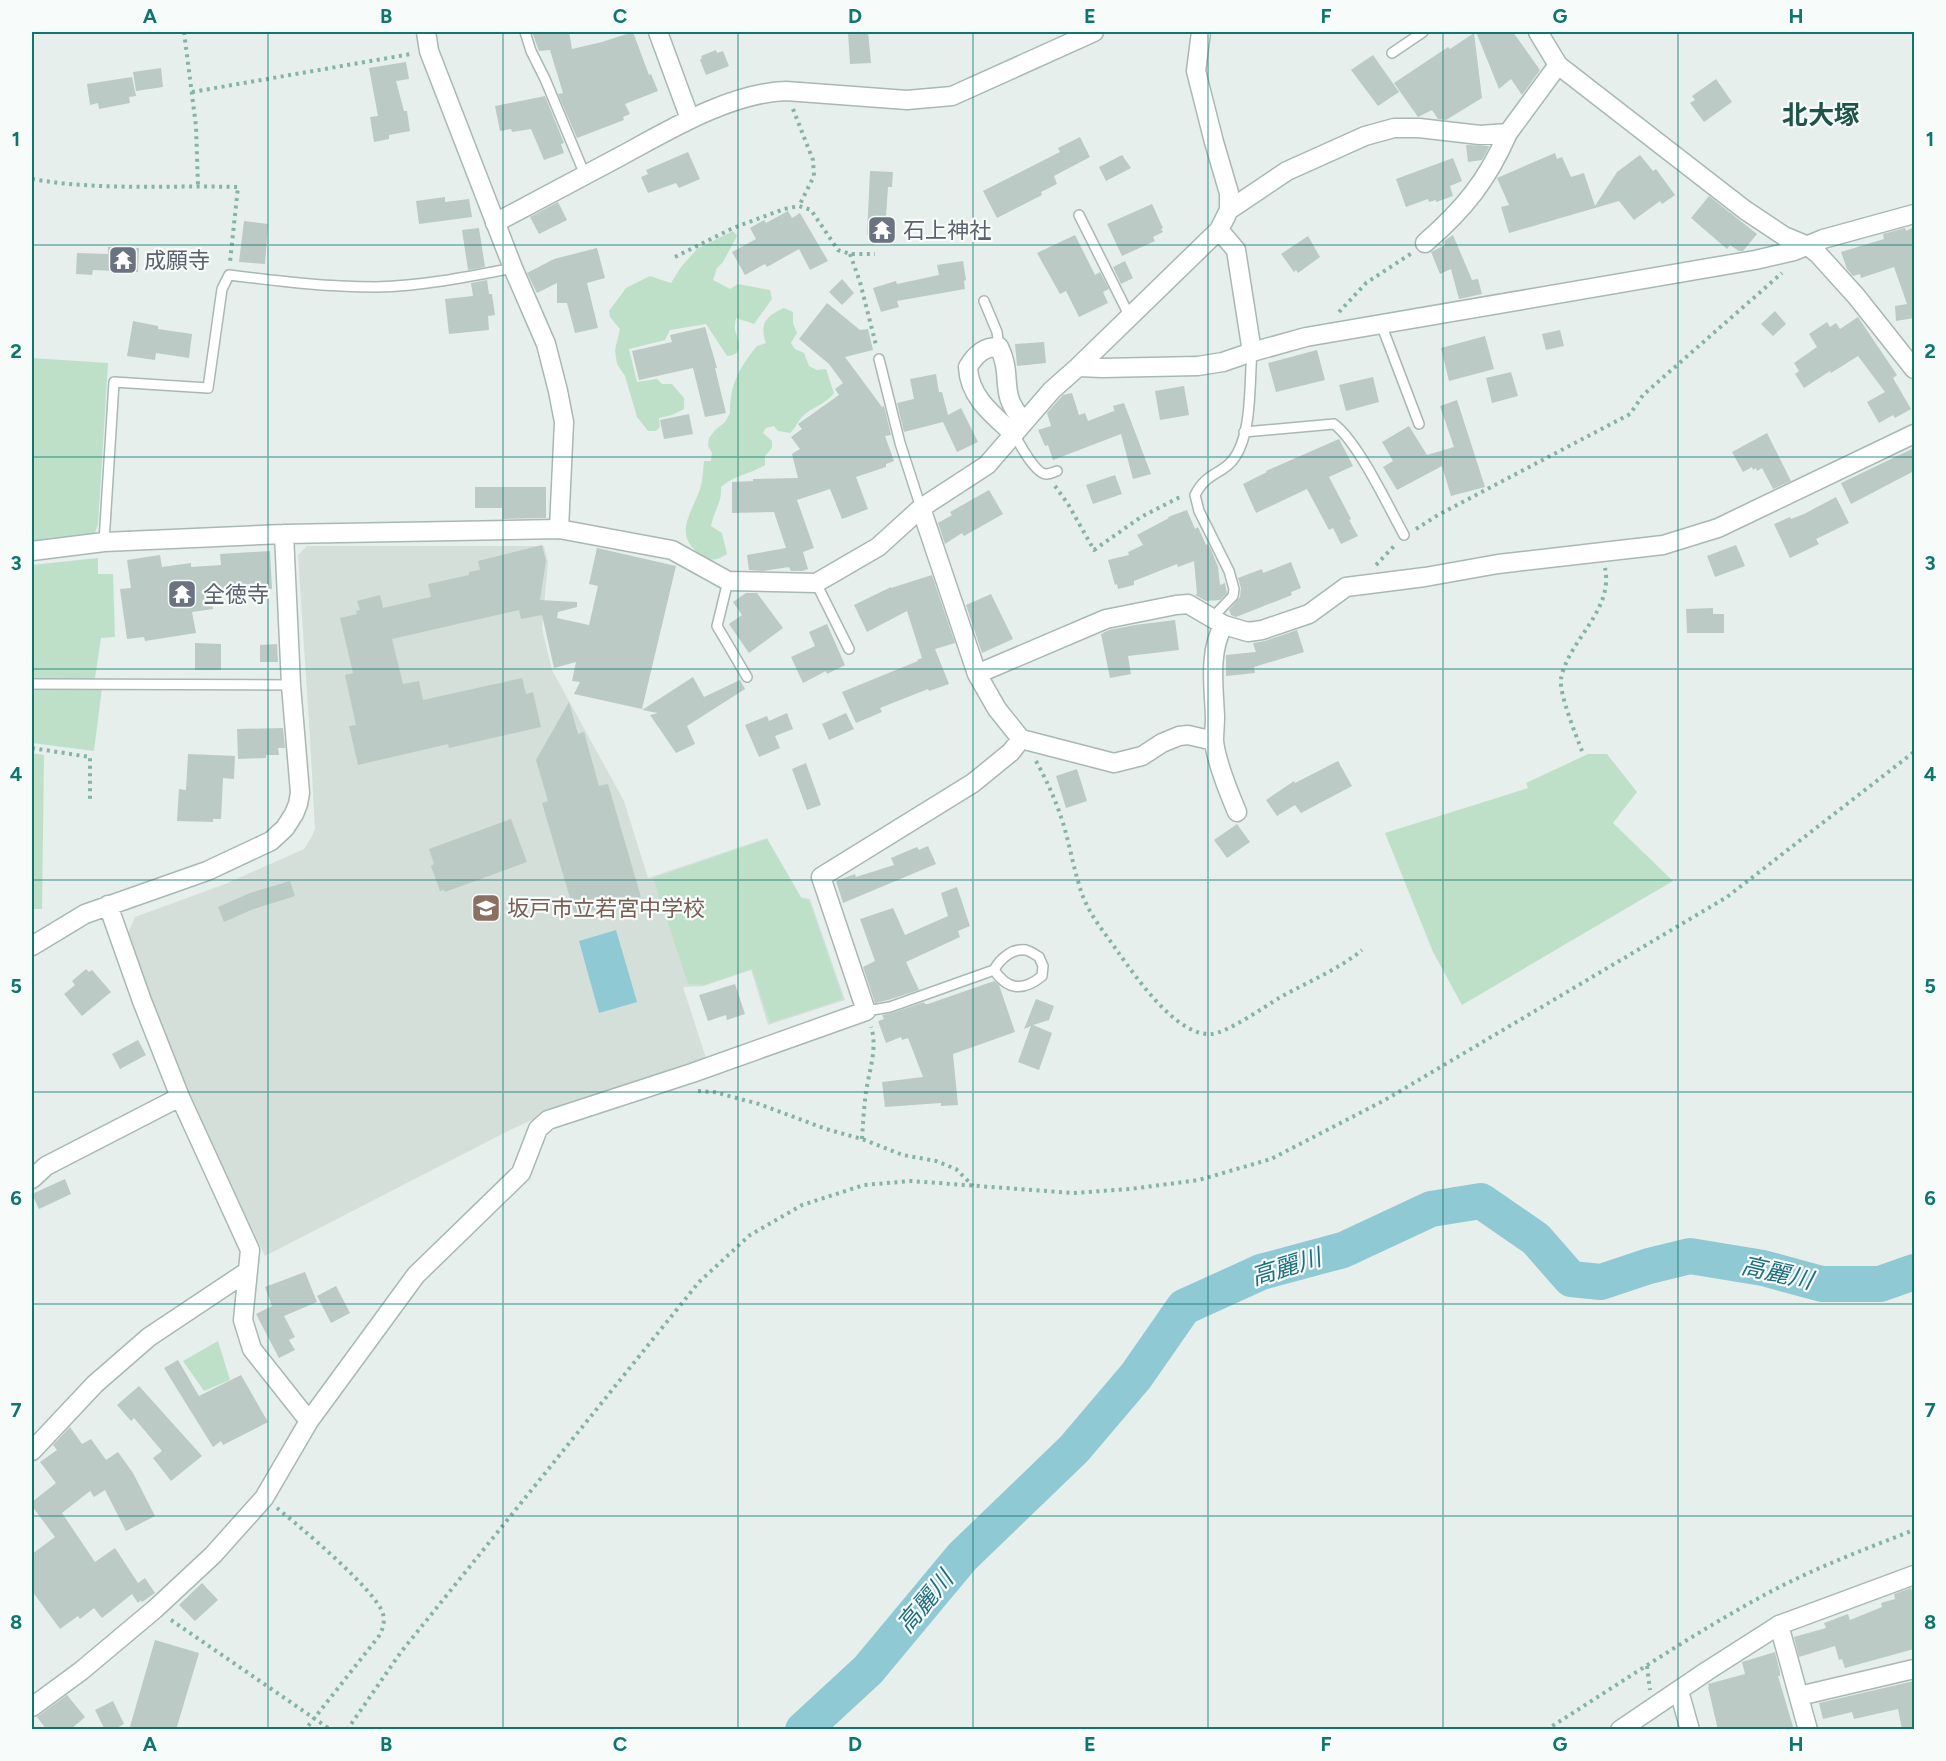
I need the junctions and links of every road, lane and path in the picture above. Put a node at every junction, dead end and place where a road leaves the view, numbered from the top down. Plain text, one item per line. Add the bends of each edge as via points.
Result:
1 (184, 32) edge
2 (426, 32) edge
3 (525, 32) edge
4 (658, 32) edge
5 (1094, 32) edge
6 (1201, 32) edge
7 (1423, 32) edge
8 (1538, 32) edge
9 (429, 51) junction
10 (1392, 53) dead end
11 (1558, 65) junction
12 (786, 91) junction
13 (192, 92) junction
14 (690, 119) junction
15 (1508, 133) junction
16 (585, 175) junction
17 (32, 179) edge
18 (198, 186) junction
19 (799, 206) junction
20 (1229, 210) junction
21 (1914, 214) edge
22 (1079, 215) dead end
23 (495, 223) junction
24 (1219, 230) junction
25 (1425, 243) joint
26 (1801, 248) junction
27 (850, 254) junction
28 (875, 254) dead end
29 (675, 257) dead end
30 (513, 268) junction
31 (229, 275) junction
32 (984, 301) dead end
33 (1130, 317) junction
34 (1381, 324) junction
35 (1327, 333) junction
36 (999, 347) junction
37 (1252, 352) junction
38 (879, 359) joint
39 (1078, 367) junction
40 (1914, 369) edge
41 (1419, 424) dead end
42 (1019, 427) junction
43 (1245, 432) junction
44 (1914, 434) edge
45 (1057, 471) dead end
46 (1047, 475) junction
47 (1195, 495) junction
48 (921, 508) junction
49 (559, 529) junction
50 (284, 534) junction
51 (1404, 535) junction
52 (104, 542) junction
53 (32, 551) edge
54 (1602, 552) junction
55 (728, 581) junction
56 (816, 584) junction
57 (1353, 585) junction
58 (1218, 622) junction
59 (849, 649) dead end
60 (977, 674) junction
61 (747, 677) dead end
62 (32, 684) edge
63 (291, 685) junction
64 (1214, 741) junction
65 (1019, 742) junction
66 (32, 748) edge
67 (1582, 751) dead end
68 (1914, 752) edge
69 (90, 801) dead end
70 (1237, 812) dead end
71 (108, 905) junction
72 (32, 946) edge
73 (1362, 950) dead end
74 (994, 970) junction
75 (866, 1011) junction
76 (688, 1091) dead end
77 (180, 1097) junction
78 (862, 1139) junction
79 (33, 1176) edge
80 (973, 1186) junction
81 (248, 1271) junction
82 (309, 1420) junction
83 (32, 1451) edge
84 (264, 1498) junction
85 (1914, 1530) edge
86 (1914, 1575) edge
87 (155, 1609) junction
88 (1779, 1625) junction
89 (1647, 1666) junction
90 (1914, 1669) edge
91 (1679, 1691) junction
92 (1650, 1694) dead end
93 (1799, 1696) junction
94 (32, 1707) edge
95 (314, 1718) junction
96 (305, 1730) edge
97 (331, 1730) edge
98 (347, 1730) edge
99 (1546, 1730) edge
100 (1620, 1730) edge
101 (1690, 1730) edge
102 (1808, 1730) edge

1 - 13 path
2 - 9 street
3 - 16 lane
4 - 14 street
5 - 12 street via 952,96 908,100
6 - 20 street via 1196,71 1229,193
7 - 10 lane
8 - 11 street
9 - 13 path
9 - 23 street
11 - 15 street
11 - 26 street via 1745,210
12 - 14 street via 748,97
12 - 19 path via 813,160 814,176
13 - 18 path
14 - 16 street
15 - 20 street via 1480,135 1394,128 1365,136 1287,171
15 - 25 street via 1476,192
16 - 23 street
17 - 18 path via 123,188
18 - 31 path via 238,188
19 - 27 path via 811,210 838,250
19 - 29 path via 733,228
20 - 24 street
21 - 26 street
22 - 33 lane
23 - 30 street
24 - 33 street
24 - 37 street via 1236,250
25 - 35 path via 1366,283 1341,308
26 - 34 street via 1755,260
26 - 40 street via 1818,254
26 - 51 path via 1780,275 1643,395 1630,414
27 - 28 path
27 - 38 path via 861,282
30 - 31 lane via 445,281 376,286 318,285
30 - 49 street via 546,344 564,422
31 - 52 lane via 222,289 208,388 114,382
32 - 36 lane
33 - 39 street
34 - 35 street
34 - 41 lane
35 - 37 street
36 - 42 street via 1007,368 1008,399
36 - 42 street via 981,351 972,359 968,378 986,409
37 - 39 street via 1197,366
37 - 43 lane
38 - 48 lane
39 - 42 street
42 - 46 lane via 1030,460
42 - 48 street via 987,465
43 - 47 lane via 1234,460 1206,480
43 - 51 lane via 1334,424 1343,431
44 - 54 street via 1718,528 1663,545
45 - 46 lane
46 - 47 path via 1094,550 1141,517 1178,498
47 - 58 lane via 1234,589
48 - 56 street via 878,547
48 - 60 street
49 - 50 street
49 - 55 street via 672,550
50 - 52 street
50 - 63 street
51 - 57 path
52 - 53 street
54 - 57 street
54 - 67 path via 1606,589 1561,681
55 - 56 street
55 - 61 lane via 717,626
56 - 59 lane
57 - 58 street via 1346,586 1309,614 1262,630 1248,632
58 - 60 street via 1188,604 1106,619
58 - 64 street
60 - 65 street
62 - 63 lane
63 - 71 street via 300,793 285,828 271,841 207,871
64 - 65 street via 1179,736 1142,756 1114,763
64 - 70 street
65 - 73 path via 1032,754 1054,799 1089,910 1138,981 1182,1023 1212,1034
65 - 75 street via 973,783 821,877
66 - 69 path via 90,757
68 - 80 path via 1726,897 1385,1100 1271,1159 1199,1180 1130,1190 1073,1194
71 - 72 street
71 - 77 street
74 - 74 lane via 1008,985 1022,988 1042,976 1043,966 1039,957 1026,950 1011,953
74 - 75 lane via 890,1007
75 - 78 path via 873,1033 873,1055
75 - 82 street via 548,1120 538,1129 521,1173 416,1275
76 - 78 path via 714,1092 759,1104
77 - 79 street
77 - 81 street via 250,1250
78 - 80 path via 956,1169
80 - 98 path via 911,1181 864,1185 802,1204 750,1235 699,1282 401,1652
81 - 82 street via 243,1320 252,1349
81 - 83 street via 149,1337 95,1384
82 - 84 street
84 - 87 street via 213,1555
84 - 95 path via 354,1576 383,1614 379,1636
85 - 89 path via 1776,1589
86 - 88 street
87 - 94 street
87 - 95 path
88 - 91 street
88 - 93 street
89 - 92 path
89 - 99 path
90 - 93 street
91 - 100 street
91 - 101 street
93 - 102 street
95 - 96 path
95 - 97 path

